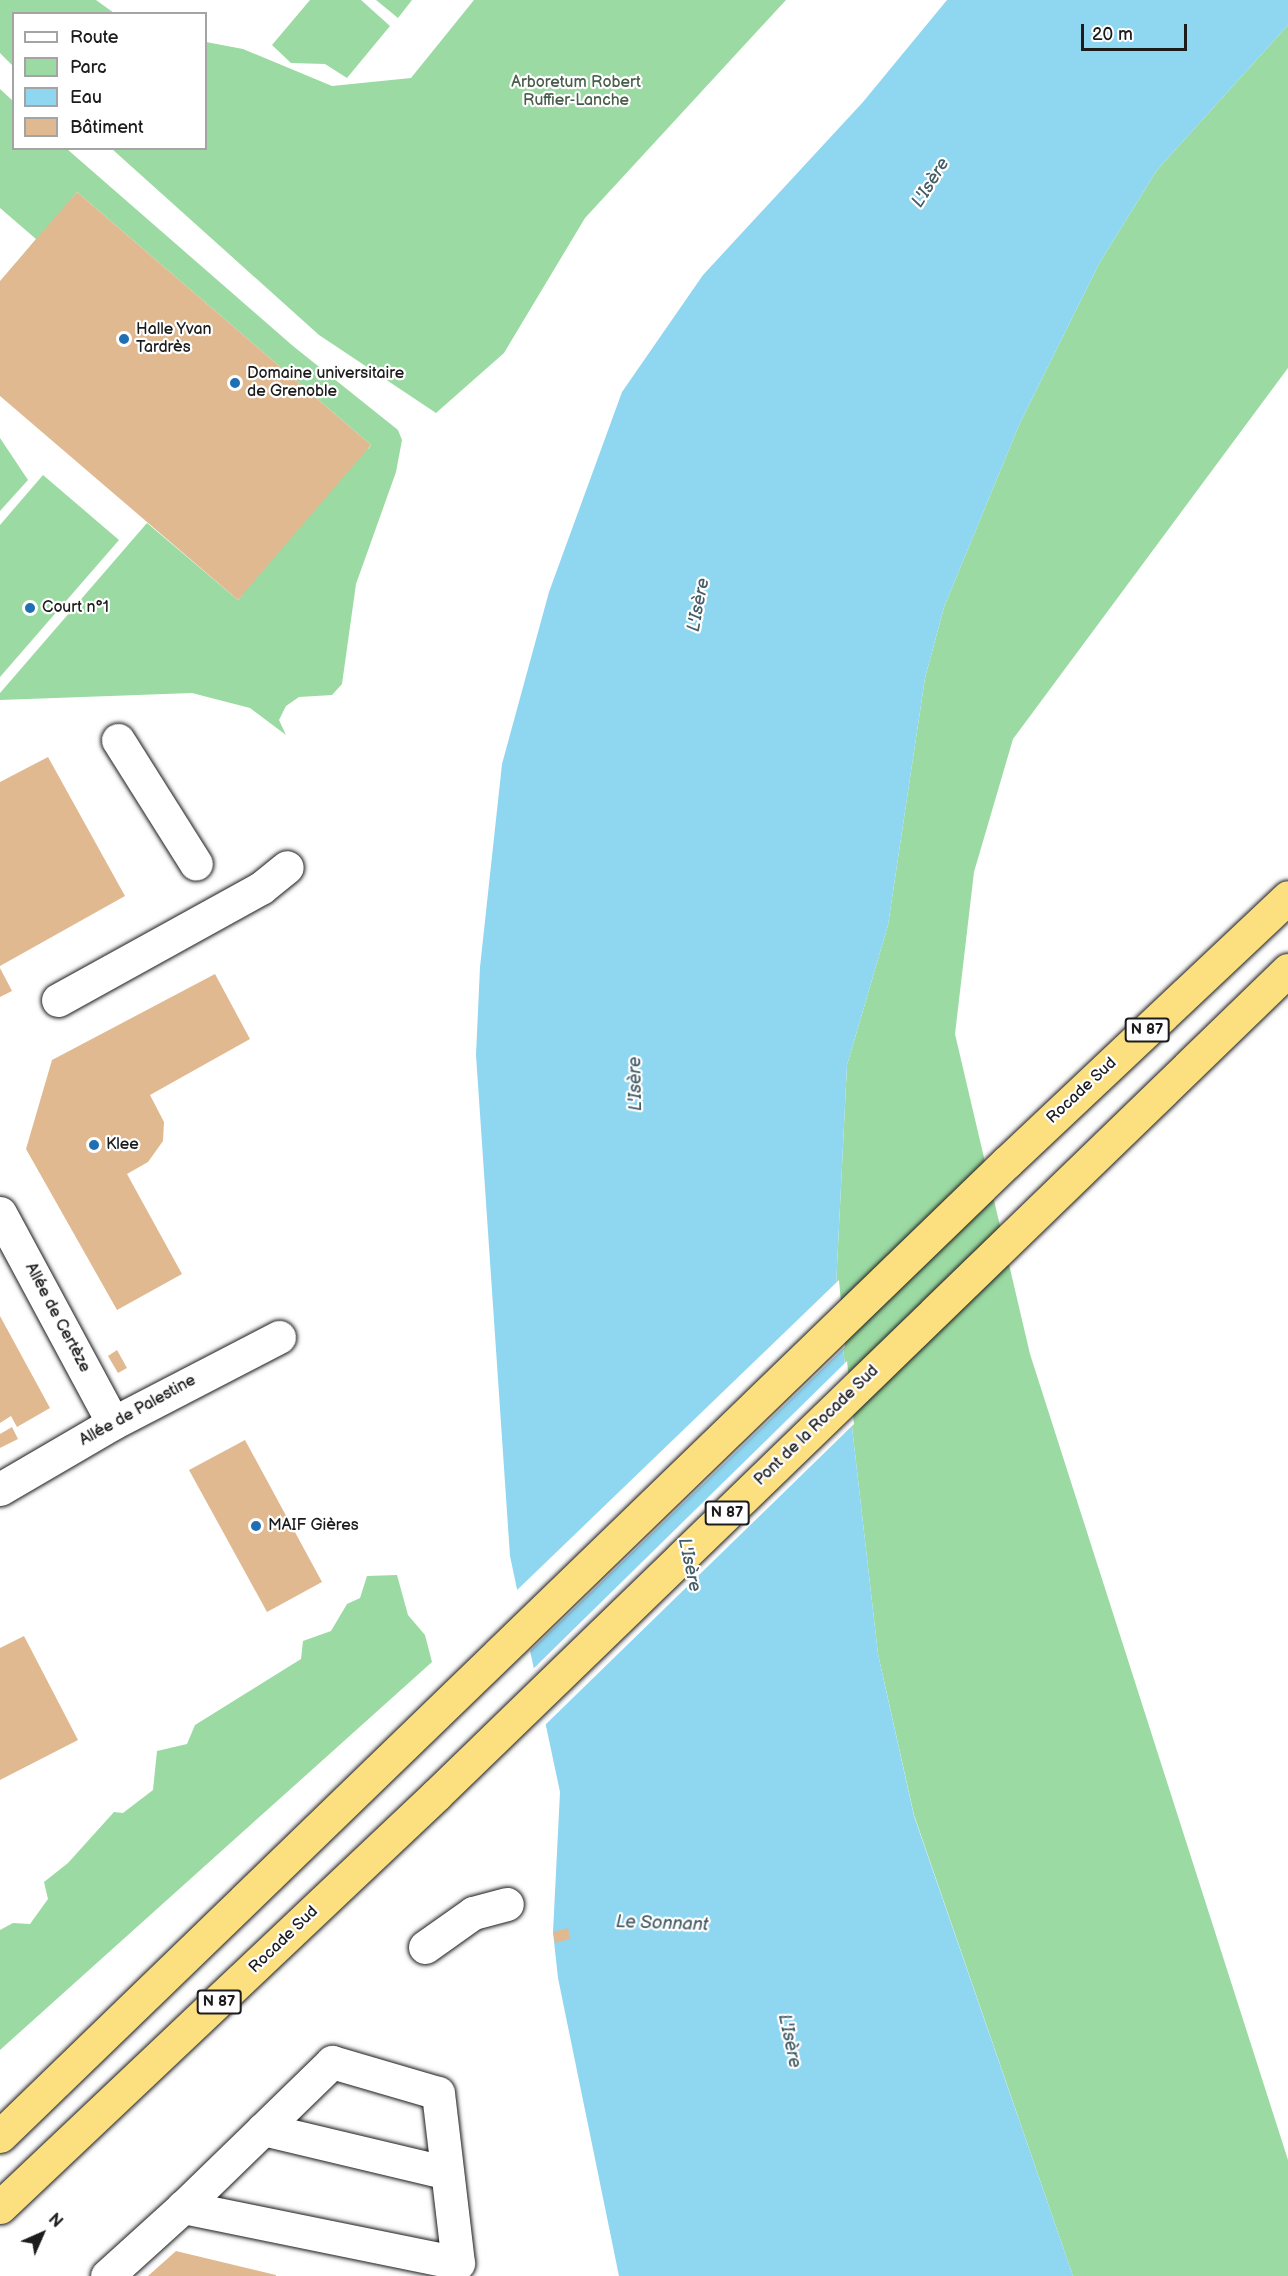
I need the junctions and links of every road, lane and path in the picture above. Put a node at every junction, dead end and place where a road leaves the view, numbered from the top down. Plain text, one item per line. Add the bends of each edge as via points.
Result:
1 (118, 740) dead end
2 (196, 864) dead end
3 (286, 867) dead end
4 (1288, 897) edge
5 (1288, 970) edge
6 (58, 1000) dead end
7 (0, 1213) edge
8 (279, 1337) dead end
9 (113, 1423) junction
10 (0, 1488) edge
11 (436, 1795) joint
12 (507, 1904) dead end
13 (425, 1947) dead end
14 (57, 2082) junction
15 (0, 2104) edge
16 (263, 2129) junction
17 (0, 2136) edge
18 (447, 2173) junction
19 (0, 2207) edge
20 (183, 2207) junction
21 (107, 2276) edge

1 - 2 street
3 - 6 street via 261,888
4 - 14 highway, Rocade Sud / N 87 via 425,1722
5 - 11 highway, Pont de la Rocade Sud / N 87
7 - 9 street, Allée de Certèze
8 - 9 street, Allée de Palestine
9 - 10 street, Allée de Palestine
11 - 19 highway, Rocade Sud / N 87
12 - 13 street via 473,1913
14 - 15 highway
14 - 17 highway, N 87
16 - 18 street
16 - 18 street via 332,2062 438,2093
16 - 20 street
18 - 20 street via 458,2263
20 - 21 street

